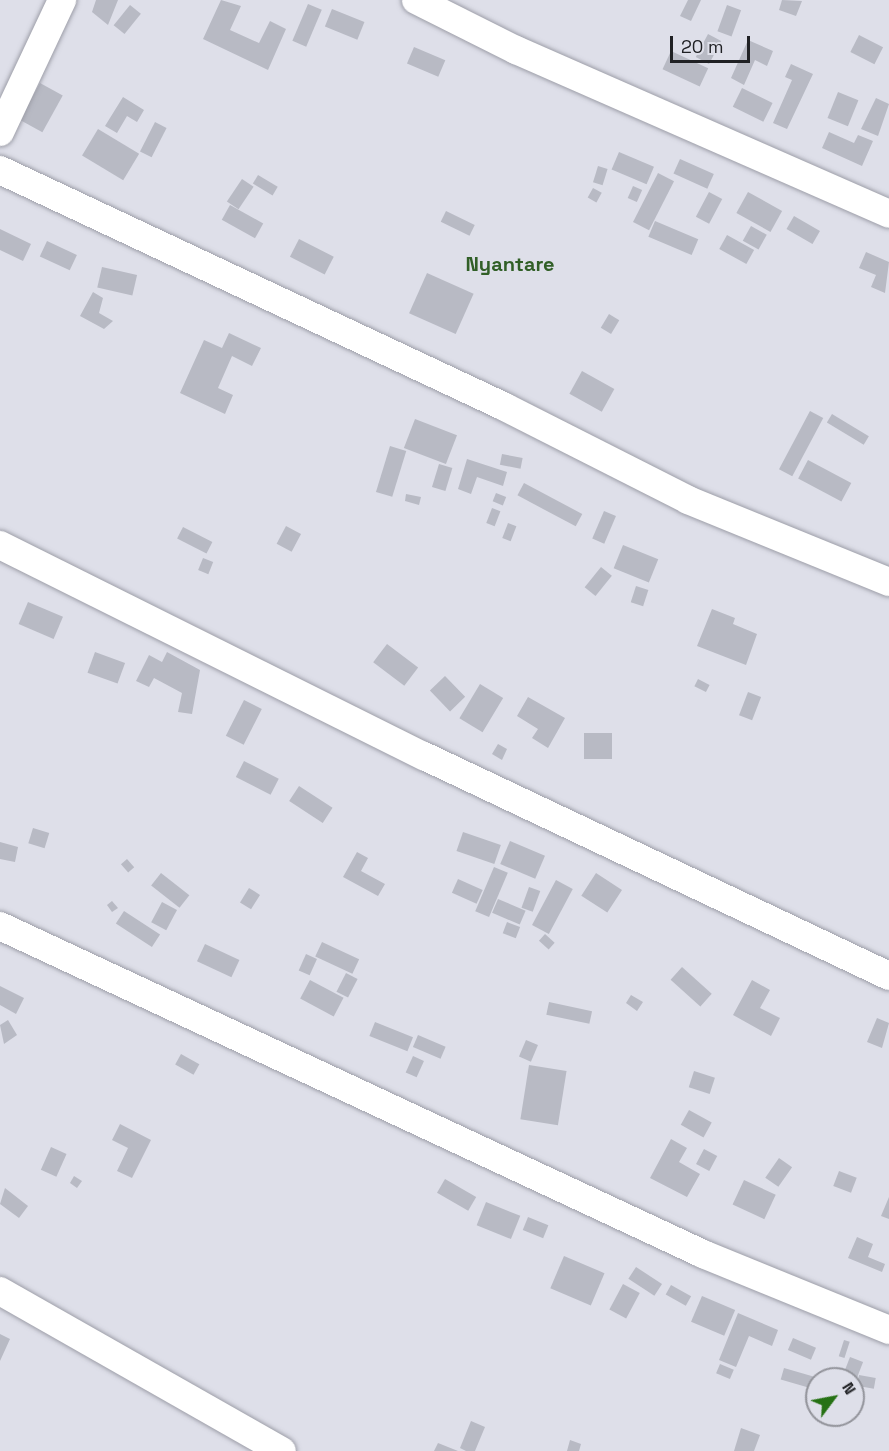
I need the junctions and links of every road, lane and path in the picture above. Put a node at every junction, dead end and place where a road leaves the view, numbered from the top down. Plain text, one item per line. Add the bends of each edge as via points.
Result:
1 (62, 0) edge
2 (416, 0) edge
3 (0, 132) edge
4 (0, 170) edge
5 (889, 214) edge
6 (0, 545) edge
7 (889, 582) edge
8 (0, 926) edge
9 (889, 976) edge
10 (0, 1291) edge
11 (889, 1330) edge
12 (282, 1451) edge

1 - 3 street
2 - 5 street via 516,50
4 - 7 street via 505,407 688,500
6 - 9 street via 424,756
8 - 11 street via 703,1254
10 - 12 street

